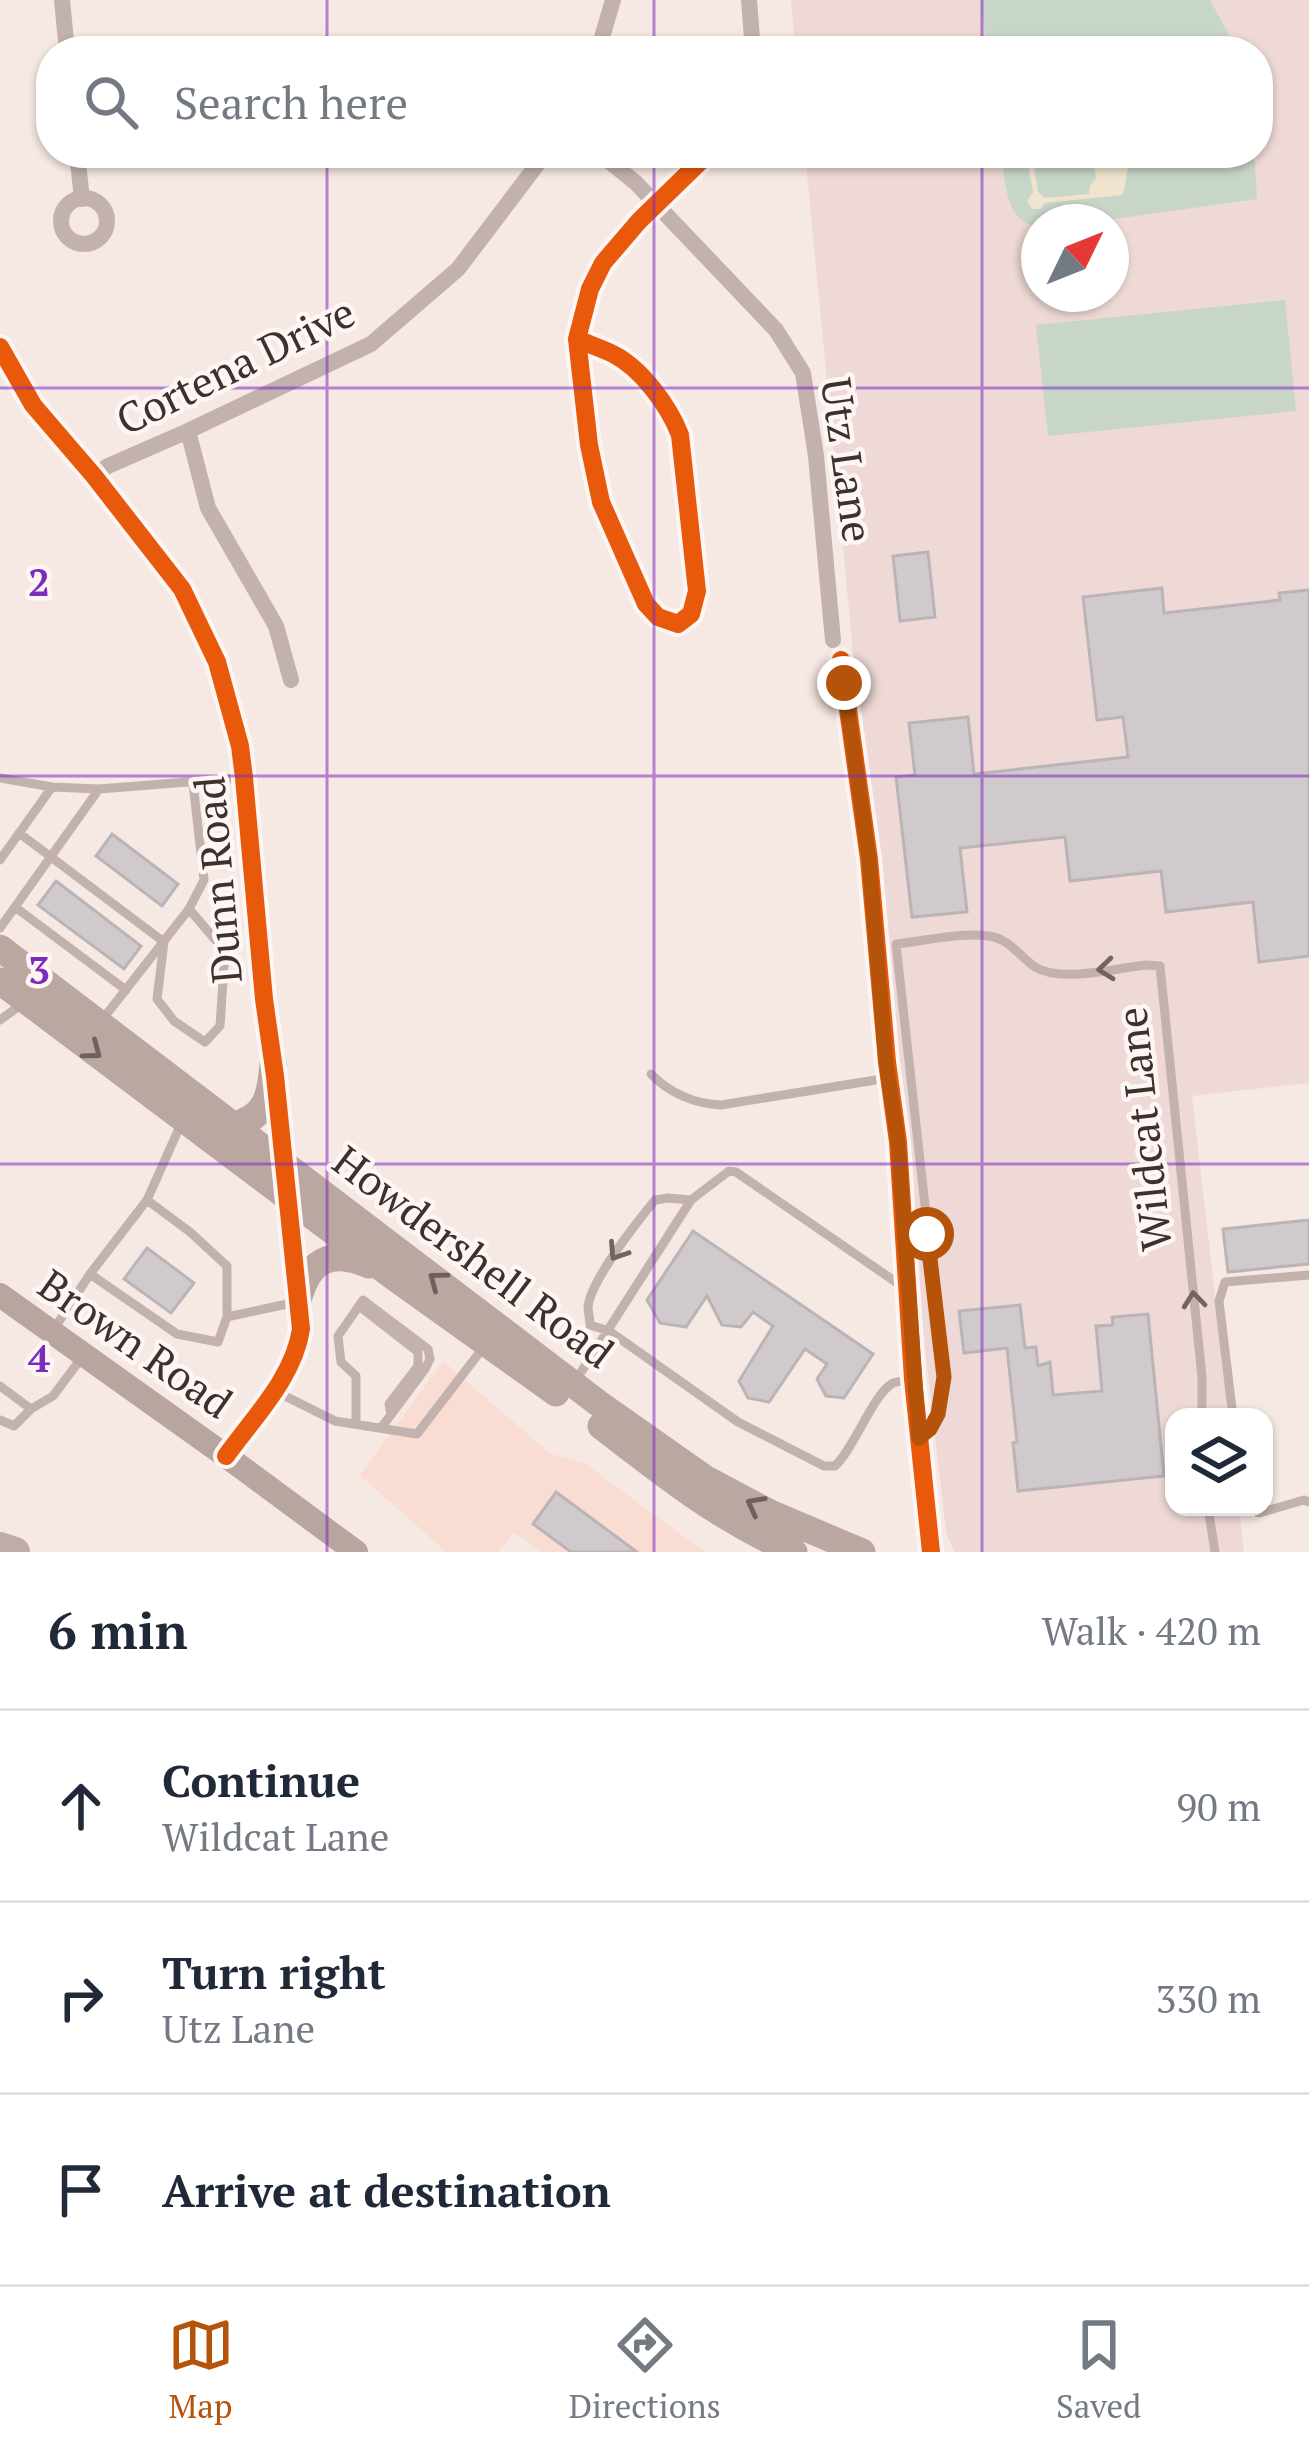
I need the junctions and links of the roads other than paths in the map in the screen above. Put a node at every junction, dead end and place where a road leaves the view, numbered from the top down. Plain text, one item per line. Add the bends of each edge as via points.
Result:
1 (62, 0) edge
2 (613, 0) edge
3 (749, 0) edge
4 (66, 36) edge
5 (602, 36) edge
6 (752, 36) edge
7 (79, 168) edge
8 (535, 168) edge
9 (619, 168) edge
10 (694, 168) edge
11 (82, 199) dead end
12 (657, 204) junction
13 (577, 339) junction
14 (0, 347) edge
15 (188, 431) junction
16 (94, 476) junction
17 (833, 640) dead end
18 (841, 660) dead end
19 (291, 680) dead end
20 (0, 778) edge
21 (244, 778) junction
22 (193, 783) junction
23 (52, 787) junction
24 (99, 789) junction
25 (19, 833) junction
26 (52, 856) junction
27 (0, 860) edge
28 (81, 878) junction
29 (70, 892) dead end
30 (98, 892) junction
31 (88, 905) dead end
32 (117, 906) junction
33 (15, 907) junction
34 (189, 909) junction
35 (51, 915) dead end
36 (106, 919) dead end
37 (135, 920) junction
38 (42, 927) junction
39 (0, 928) edge
40 (70, 928) dead end
41 (124, 933) dead end
42 (61, 941) junction
43 (164, 942) junction
44 (88, 943) dead end
45 (0, 949) edge
46 (79, 955) junction
47 (106, 956) dead end
48 (97, 968) junction
49 (0, 981) edge
50 (126, 990) junction
51 (26, 1000) junction
52 (0, 1020) edge
53 (99, 1024) junction
54 (273, 1063) junction
55 (651, 1073) dead end
56 (888, 1078) junction
57 (183, 1119) junction
58 (232, 1125) junction
59 (284, 1164) junction
60 (288, 1198) junction
61 (147, 1200) junction
62 (691, 1200) junction
63 (90, 1274) junction
64 (391, 1275) junction
65 (1309, 1275) edge
66 (907, 1290) junction
67 (0, 1295) edge
68 (298, 1301) junction
69 (227, 1317) junction
70 (610, 1331) junction
71 (52, 1333) junction
72 (487, 1344) junction
73 (83, 1356) junction
74 (913, 1379) junction
75 (573, 1384) junction
76 (0, 1386) edge
77 (274, 1391) junction
78 (1201, 1408) edge
79 (1232, 1408) edge
80 (31, 1409) junction
81 (0, 1420) edge
82 (356, 1424) junction
83 (381, 1428) junction
84 (919, 1438) junction
85 (226, 1456) junction
86 (1309, 1502) edge
87 (1273, 1509) edge
88 (1210, 1516) edge
89 (0, 1547) edge
90 (15, 1552) edge
91 (356, 1552) edge
92 (794, 1552) edge
93 (862, 1552) edge
94 (931, 1552) edge
95 (1216, 1552) edge

1 - 4 street
2 - 5 street
3 - 6 street
7 - 11 street
8 - 15 street, Cortena Drive via 458,268 371,344
9 - 12 street, Utz Lane
10 - 12 street
12 - 13 street via 603,263
12 - 17 street, Utz Lane via 776,330 803,373
13 - 13 street via 601,502 646,604 677,623 692,614 697,591 680,435 632,368
14 - 16 street, Dunn Road via 33,405
15 - 16 street, Cortena Drive
15 - 19 street via 208,508 276,626
16 - 21 street, Dunn Road via 201,623 231,708
18 - 56 street
20 - 23 lane
21 - 22 lane
21 - 54 street, Dunn Road
22 - 24 lane
22 - 34 lane via 204,880
23 - 24 lane
23 - 25 lane
24 - 26 lane
25 - 26 lane
25 - 27 lane
26 - 28 lane
26 - 33 lane
28 - 29 lane
28 - 30 lane
30 - 31 lane
30 - 32 lane
32 - 36 lane
32 - 37 lane
33 - 38 lane
33 - 39 lane
34 - 43 lane
34 - 43 lane via 225,951 220,1026 205,1042 158,999
35 - 38 lane
37 - 41 lane
37 - 43 lane
38 - 42 lane
40 - 42 lane
42 - 46 lane
43 - 50 lane
44 - 46 lane
45 - 53 main road, Howdershell Road
46 - 48 lane
47 - 48 lane
48 - 50 lane
49 - 51 main road, Howdershell Road
50 - 53 lane
51 - 52 lane
51 -> 57 main road, Howdershell Road
53 - 58 main road, Howdershell Road
54 - 58 main road via 267,1102
54 - 59 street, Dunn Road
55 - 56 lane via 664,1088 721,1106
56 - 66 street
57 - 60 main road, Howdershell Road
57 - 61 lane
58 - 59 main road, Howdershell Road
59 - 60 street, Dunn Road
75 -> 59 main road, Howdershell Road
60 - 64 main road, Howdershell Road
60 - 68 street, Dunn Road
61 - 63 lane
61 - 69 lane via 227,1265
62 - 66 lane via 736,1172
62 - 70 lane
62 -> 70 lane via 655,1200 610,1260 588,1304 590,1325
63 - 69 lane via 177,1334 218,1342
63 - 71 lane
64 - 68 main road via 330,1258 303,1281
64 - 72 main road, Howdershell Road
65 - 79 lane via 1225,1282 1219,1301
66 - 74 street
67 - 71 street, Brown Road
68 - 69 lane
68 - 77 street, Dunn Road via 299,1346
70 - 74 lane via 738,1422 824,1466 844,1457 894,1382
70 - 75 lane
71 - 73 street, Brown Road
72 - 83 lane via 417,1434
72 - 92 main road, Howdershell Road via 687,1493
73 - 80 lane via 53,1396
73 - 85 street, Brown Road
74 - 84 street
93 -> 75 main road, Howdershell Road via 706,1479
76 - 80 lane
77 - 82 lane
77 - 85 street, Dunn Road
78 -> 84 lane, Wildcat Lane via 1160,966 1060,975 993,936 896,944 944,1377 938,1414
80 - 81 lane via 14,1426
82 - 83 lane
82 - 83 lane via 356,1376 341,1363 338,1336 363,1300 428,1349 430,1359
84 - 94 street
85 - 91 street
86 - 87 lane
88 - 95 lane
89 - 90 highway

